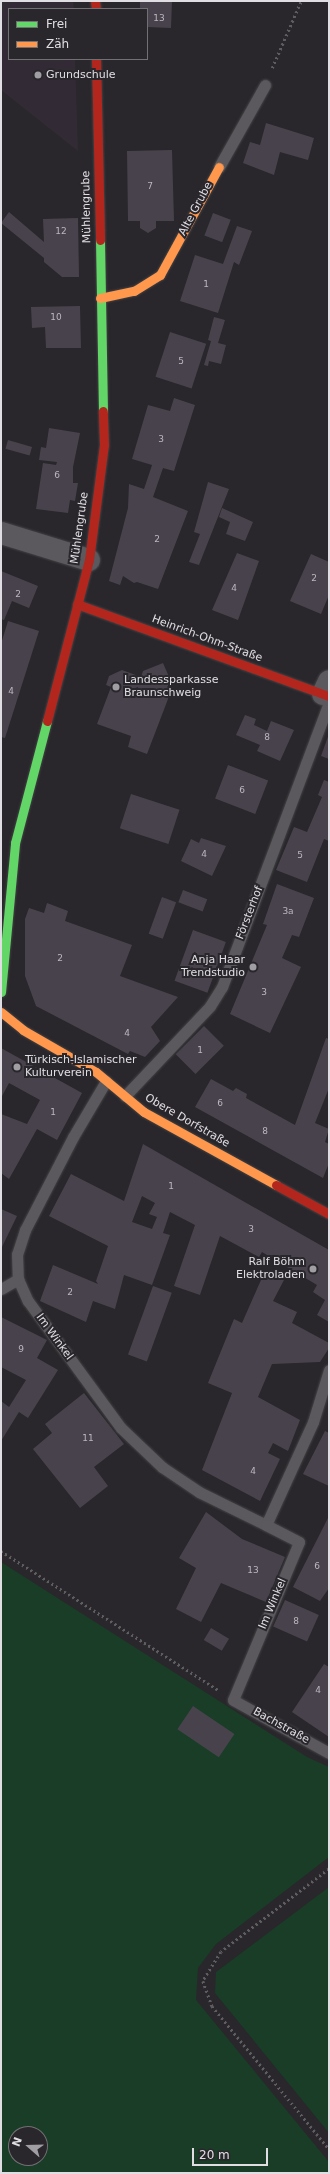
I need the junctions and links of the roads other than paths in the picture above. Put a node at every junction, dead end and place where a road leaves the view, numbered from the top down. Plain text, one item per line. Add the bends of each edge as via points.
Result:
1 (96, 60) edge
2 (264, 85) road end
3 (219, 167) joint
4 (100, 298) junction
5 (1, 533) edge
6 (89, 560) junction
7 (76, 604) junction
8 (328, 693) edge
9 (1, 992) edge
10 (1, 1012) edge
11 (106, 1081) junction
12 (125, 1096) junction
13 (329, 1214) edge
14 (18, 1279) junction
15 (1, 1289) edge
16 (329, 1370) edge
17 (266, 1525) junction
18 (233, 1700) joint
19 (329, 1753) edge

1 - 4 street, Mühlengrube
2 - 3 lane, Alte Grube
3 - 4 street, Alte Grube via 160,275 134,291
4 - 6 street, Mühlengrube via 104,445
5 - 6 street
6 - 7 street, Mühlengrube
7 - 8 street, Heinrich-Ohm-Straße
7 - 9 street, Mühlengrube via 15,843
8 - 12 lane, Försterhof via 222,987 210,1006
10 - 11 street, Obere Dorfstraße via 23,1030
11 - 12 street, Obere Dorfstraße
11 - 14 lane, Im Winkel via 73,1137 25,1230 17,1254
12 - 13 street, Obere Dorfstraße via 144,1112
14 - 15 lane
14 - 17 lane, Im Winkel via 28,1301 122,1428 162,1467 199,1492
16 - 17 lane via 313,1422
17 - 18 lane, Im Winkel via 299,1542
18 - 19 lane, Bachstraße

